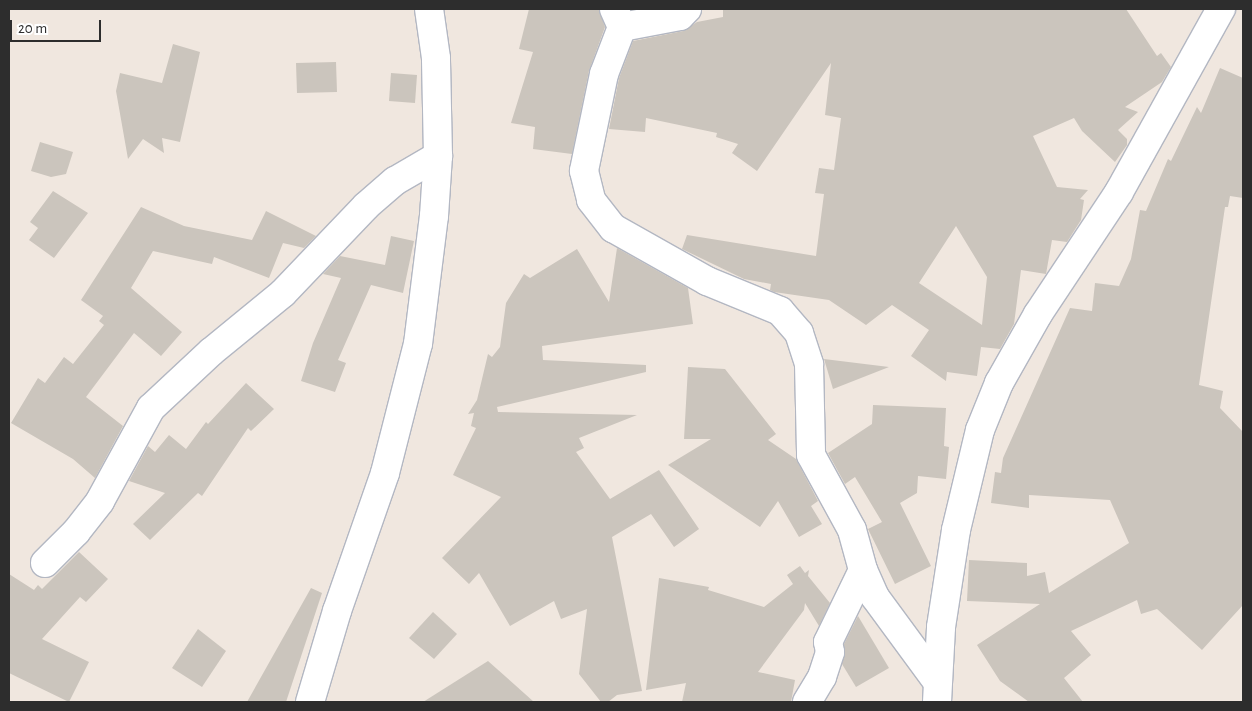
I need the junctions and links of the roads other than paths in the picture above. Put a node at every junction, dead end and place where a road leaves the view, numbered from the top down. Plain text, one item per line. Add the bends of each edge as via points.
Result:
1 (429, 9) edge
2 (687, 9) edge
3 (1221, 9) edge
4 (618, 18) edge
5 (438, 156) junction
6 (45, 564) dead end
7 (863, 570) junction
8 (937, 691) edge
9 (310, 702) edge
10 (807, 702) edge

1 - 5 street via 436,58
2 - 4 street via 680,16
3 - 8 street via 1120,192 1038,314 999,383 980,430 956,530 941,627
4 - 7 street via 584,172 591,200 612,228 707,281 780,311 799,333 809,364 811,455 852,530
5 - 6 street via 395,181 366,206 283,293 211,352 151,408 100,501
5 - 9 street via 418,344 385,473 337,611
7 - 8 street via 875,597
7 - 10 street via 828,642 830,652 822,677

